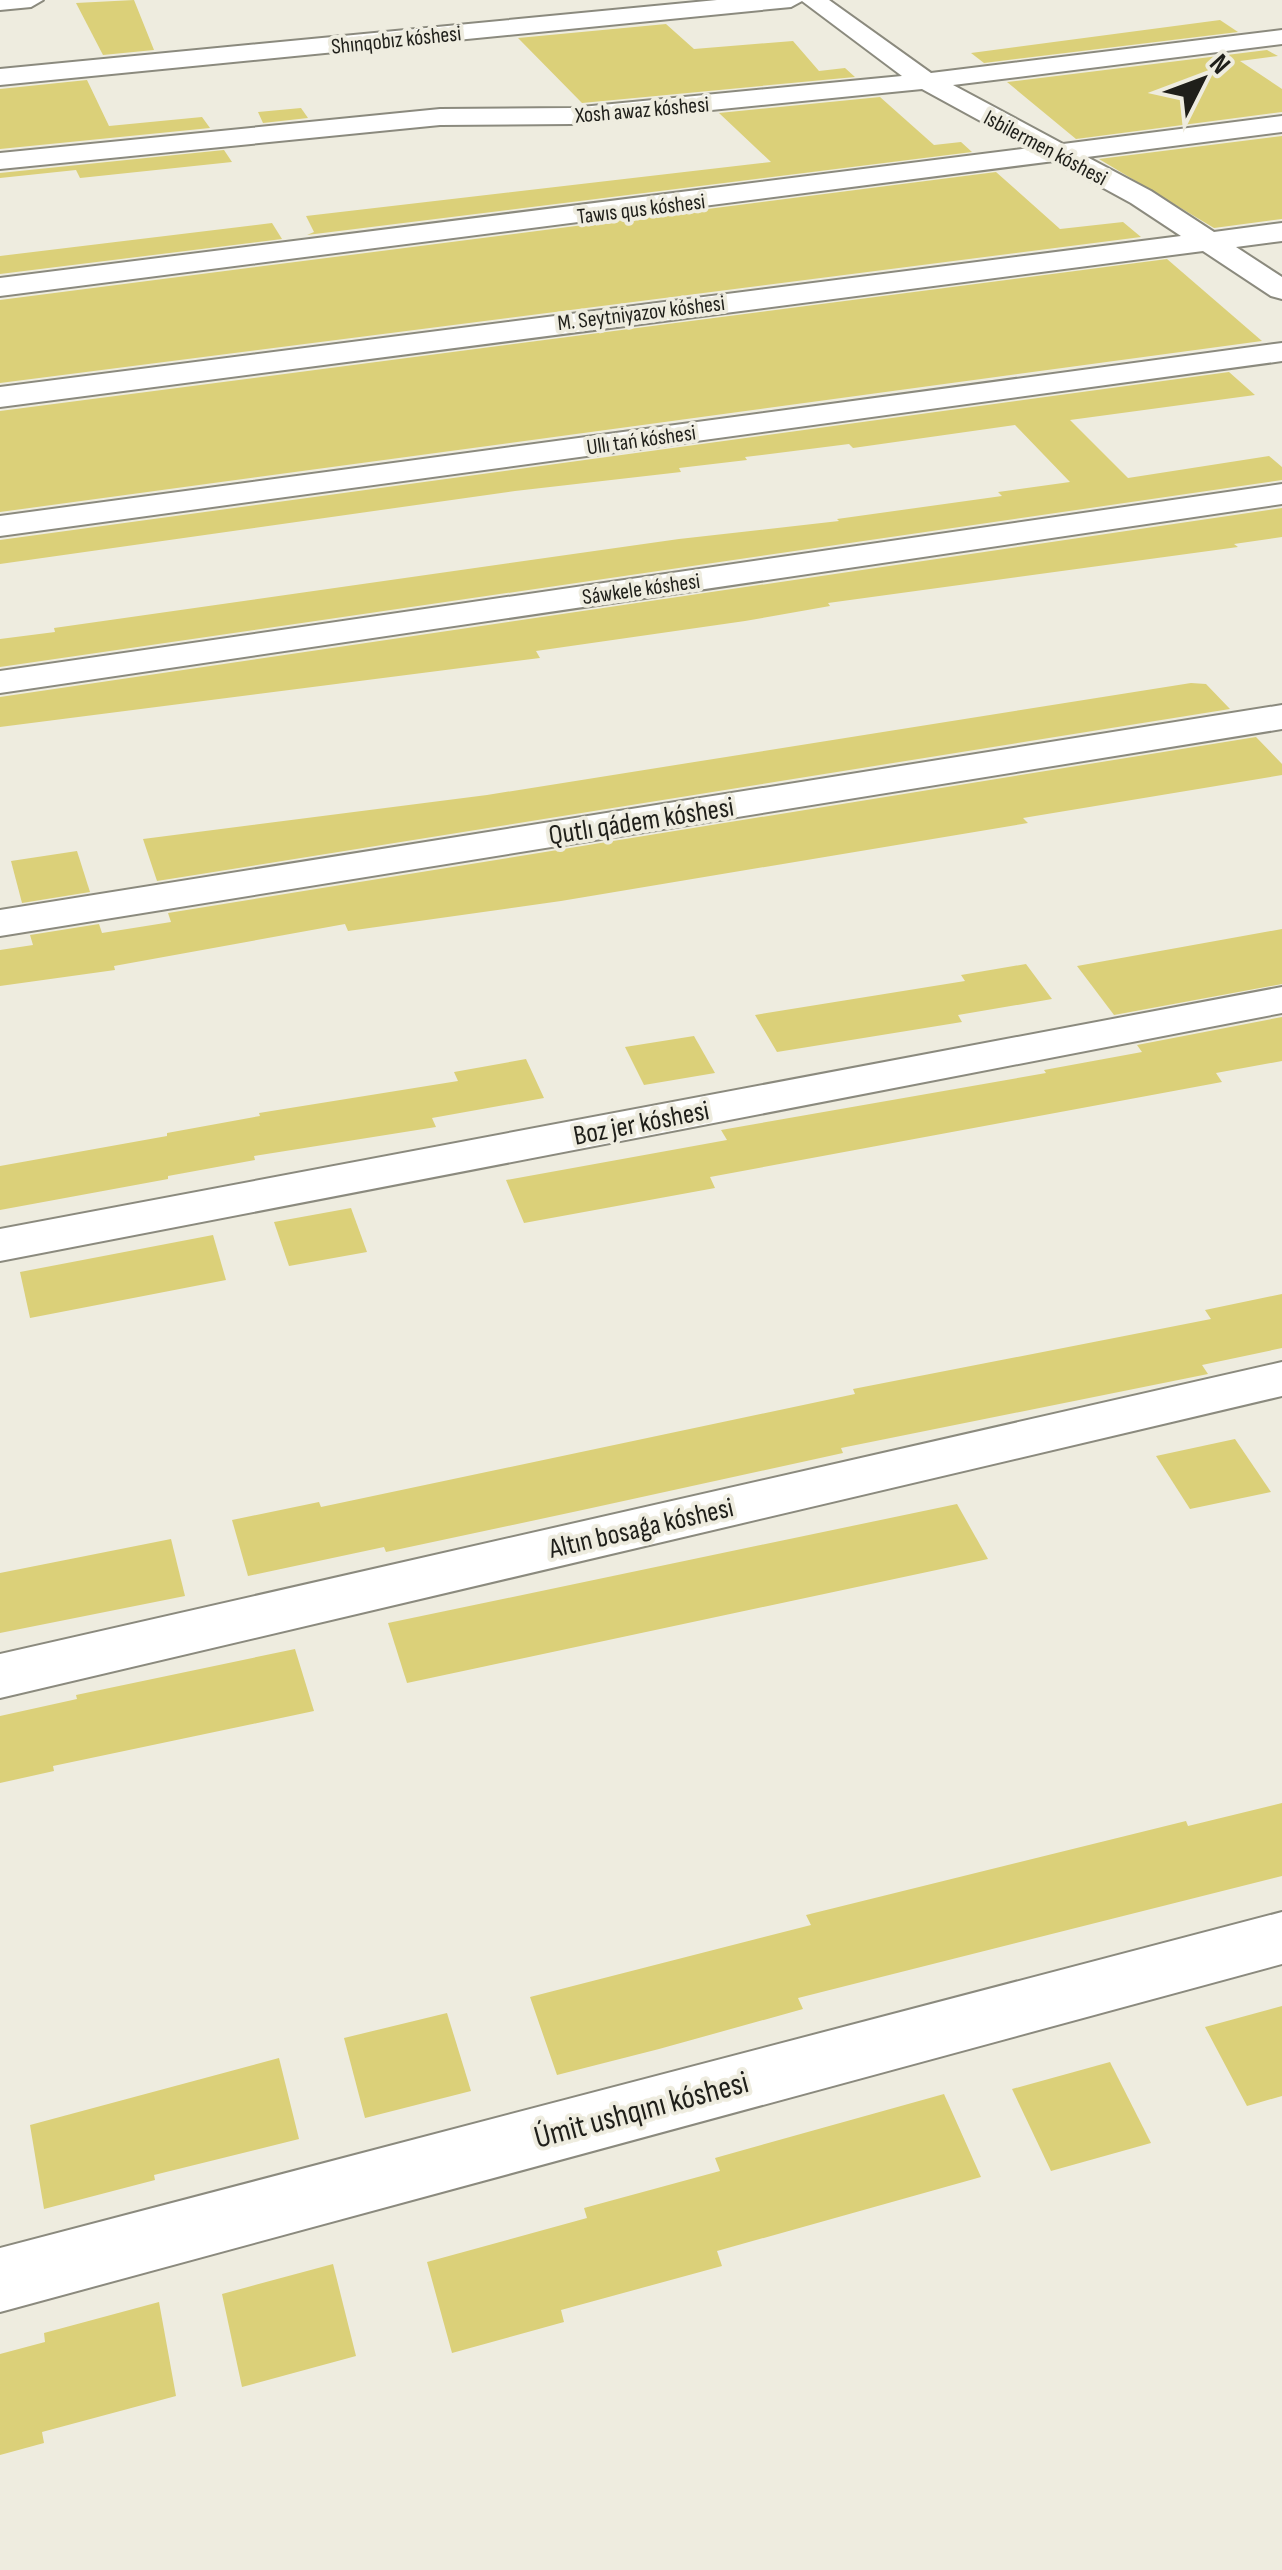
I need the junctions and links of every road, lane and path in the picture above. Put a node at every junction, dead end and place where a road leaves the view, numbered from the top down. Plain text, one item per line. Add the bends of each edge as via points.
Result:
1 (31, 0) edge
2 (791, 0) edge
3 (813, 0) edge
4 (0, 2) edge
5 (1282, 37) edge
6 (0, 78) edge
7 (926, 81) junction
8 (1282, 124) edge
9 (1058, 155) junction
10 (0, 161) edge
11 (1282, 232) edge
12 (1210, 240) junction
13 (0, 287) edge
14 (1282, 290) edge
15 (1282, 352) edge
16 (0, 397) edge
17 (1282, 494) edge
18 (0, 526) edge
19 (0, 682) edge
20 (1282, 717) edge
21 (0, 923) edge
22 (1282, 1000) edge
23 (0, 1245) edge
24 (1282, 1379) edge
25 (0, 1676) edge
26 (1282, 1938) edge
27 (0, 2280) edge

1 - 4 street
2 - 6 street, Shınqobız kóshesi
3 - 7 street, Isbilermen kóshesi
5 - 7 street, Xosh awaz kóshesi
7 - 9 street, Isbilermen kóshesi
7 - 10 street, Xosh awaz kóshesi via 571,116 440,117
8 - 9 street, Tawıs qus kóshesi
9 - 12 street, Isbilermen kóshesi
9 - 13 street, Tawıs qus kóshesi
11 - 12 street, M. Seytniyazov kóshesi
12 - 14 street, Isbilermen kóshesi
12 - 16 street, M. Seytniyazov kóshesi
15 - 18 street, Ullı tań kóshesi
17 - 19 street, Sáwkele kóshesi
20 - 21 street, Qutlı qádem kóshesi
22 - 23 street, Boz jer kóshesi
24 - 25 street, Altın bosaǵa kóshesi
26 - 27 street, Úmit ushqını kóshesi

